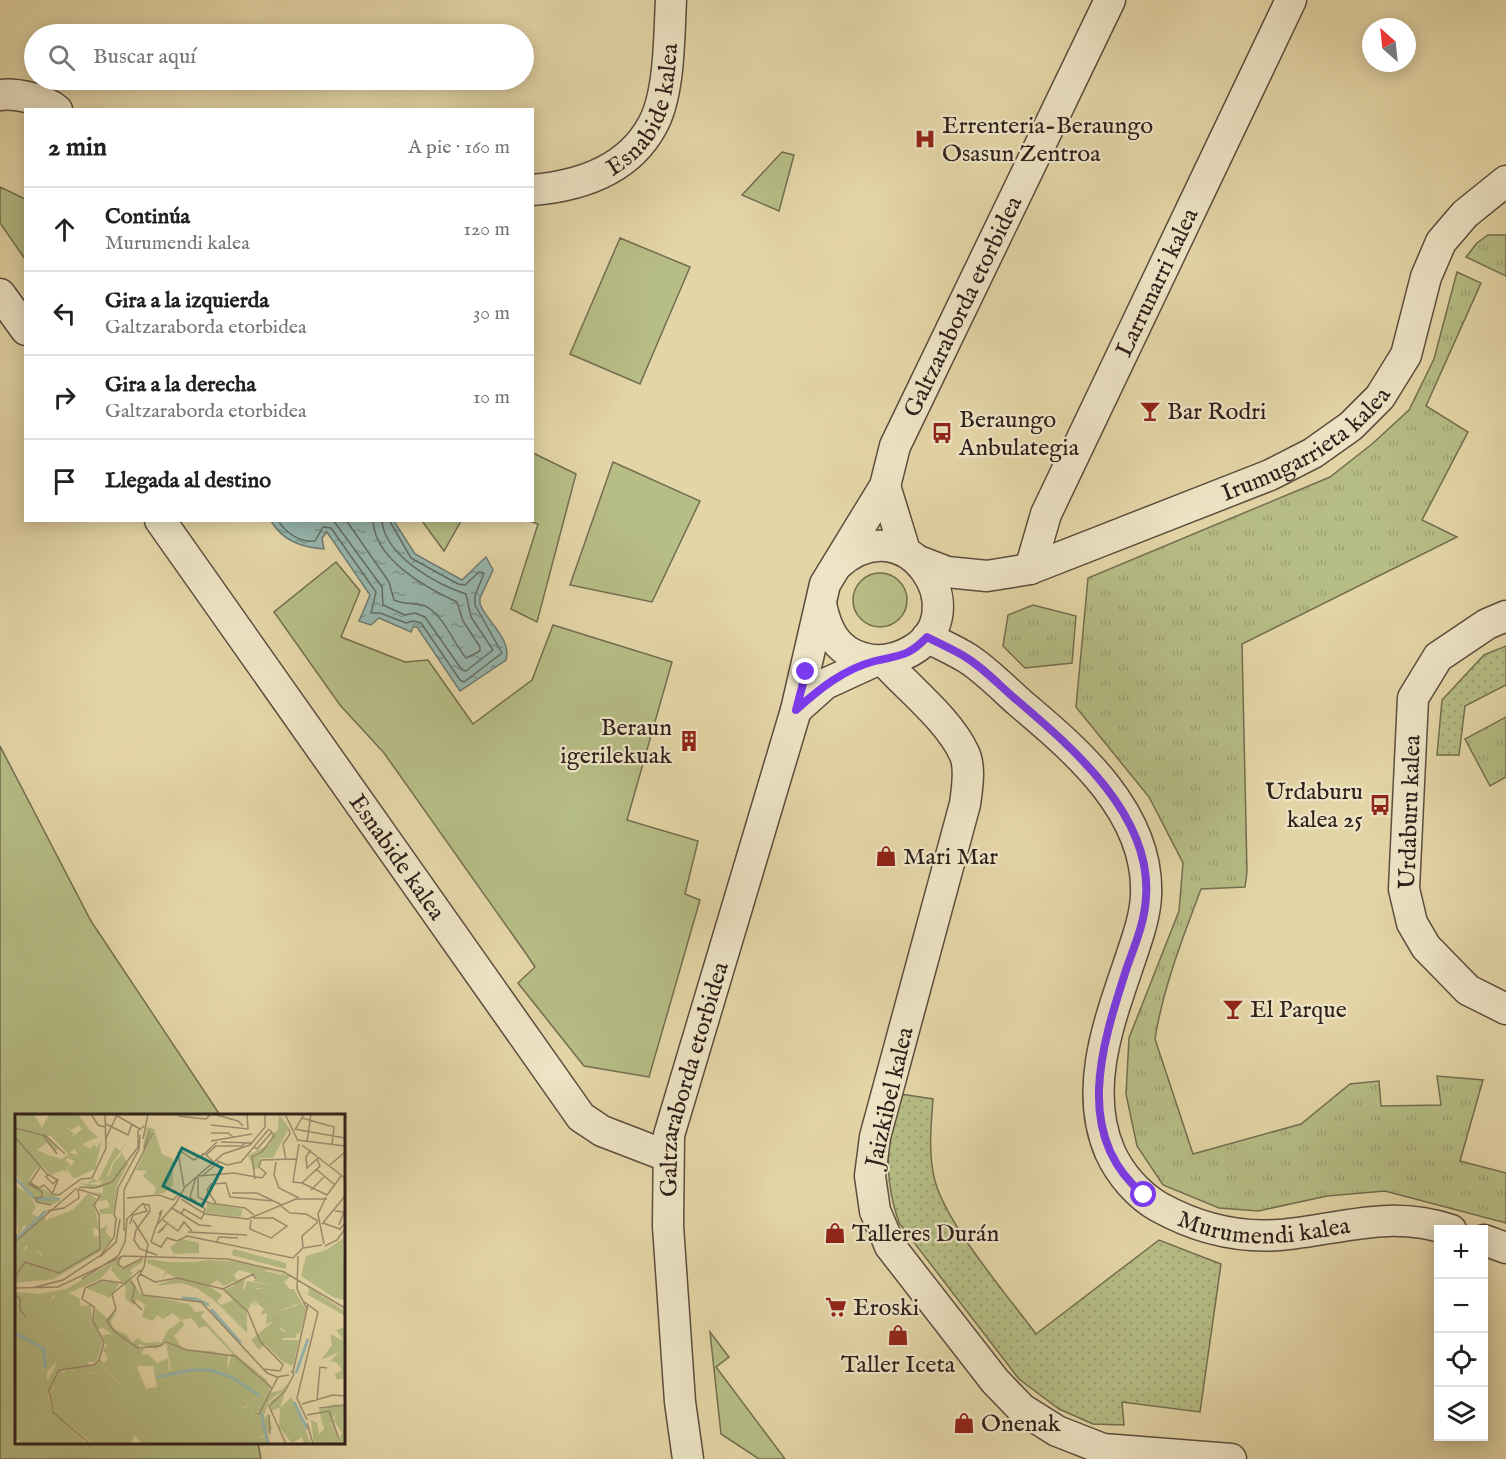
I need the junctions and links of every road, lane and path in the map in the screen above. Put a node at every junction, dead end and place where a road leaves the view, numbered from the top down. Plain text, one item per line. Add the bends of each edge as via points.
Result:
1 (671, 0) edge
2 (1110, 0) edge
3 (1291, 0) edge
4 (0, 95) edge
5 (55, 108) edge
6 (1506, 181) edge
7 (534, 190) edge
8 (0, 294) edge
9 (24, 327) edge
10 (885, 486) junction
11 (161, 522) edge
12 (913, 557) junction
13 (834, 567) junction
14 (1030, 568) junction
15 (987, 576) junction
16 (821, 603) junction
17 (938, 608) junction
18 (1506, 616) edge
19 (927, 637) junction
20 (879, 661) junction
21 (796, 710) junction
22 (1506, 1009) edge
23 (667, 1156) junction
24 (1434, 1227) edge
25 (1488, 1241) edge
26 (1506, 1248) edge
27 (688, 1459) edge
28 (1231, 1459) edge

1 - 7 street, Esnabide kalea via 663,92 653,126 629,156 595,178
2 - 10 street, Galtzaraborda etorbidea via 896,446
3 - 14 street, Larrunarri kalea via 1046,514
4 - 5 street via 20,96
6 - 14 street, Irumugarrieta kalea via 1465,214 1442,242 1426,277 1406,355 1380,397 1351,426 1313,453 1270,475
8 - 9 street
10 - 12 street
10 - 13 street, Galtzaraborda etorbidea
11 - 23 street, Esnabide kalea via 581,1118
12 - 13 street via 886,546 867,546
12 - 15 street, Irumugarrieta kalea via 947,572
12 - 17 street via 934,584
13 - 16 street, Galtzaraborda etorbidea
14 - 15 street, Irumugarrieta kalea
15 - 17 street, Irumugarrieta kalea
16 - 20 street via 825,624 836,643 854,655
16 - 21 street, Galtzaraborda etorbidea
17 - 19 street
18 - 22 street, Urdaburu kalea via 1438,657 1413,698 1404,889 1412,923 1426,947 1468,990
19 - 20 street via 901,657
19 - 24 street, Murumendi kalea via 968,658 1072,748 1097,774 1134,836 1146,896 1111,1018 1099,1076 1104,1137 1116,1164 1131,1184 1157,1205 1194,1224 1229,1233 1278,1235 1355,1222 1401,1220
20 - 21 street via 825,684
20 - 28 street, Jaizkibel kalea via 945,726 965,753 968,778 965,804 875,1137 870,1176 882,1228 890,1246 995,1381 1022,1409 1058,1431 1103,1449
21 - 23 street, Galtzaraborda etorbidea via 678,1102
23 - 27 street, Galtzaraborda etorbidea via 680,1402
25 - 26 street

